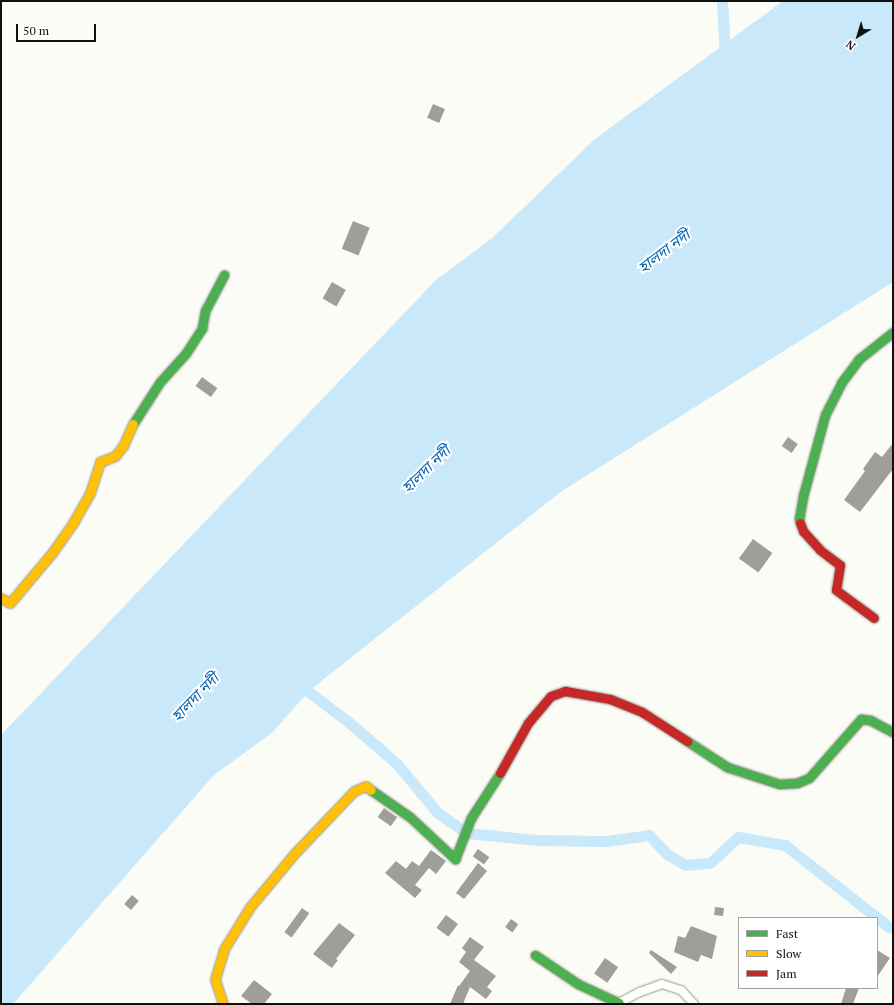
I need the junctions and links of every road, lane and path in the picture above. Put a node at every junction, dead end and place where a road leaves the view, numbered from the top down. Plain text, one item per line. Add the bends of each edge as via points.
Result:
1 (224, 276) dead end
2 (893, 332) edge
3 (1, 598) edge
4 (874, 618) dead end
5 (893, 732) edge
6 (535, 955) dead end
7 (223, 1004) edge
8 (618, 1004) edge
9 (694, 1004) edge

1 - 3 street via 205,312 202,328 186,354 160,382 115,456 100,462 90,493 52,553 10,603
2 - 4 street via 859,360 838,389 825,415 799,519 803,531 820,550 840,565 836,590
5 - 7 street via 870,720 861,719 809,778 796,783 779,784 727,767 642,712 610,699 565,690 551,696 528,722 492,788 471,818 455,859 410,817 366,786 354,791 289,860 250,907 224,949 215,979
6 - 8 street via 578,984
8 - 9 street via 662,984 681,990

